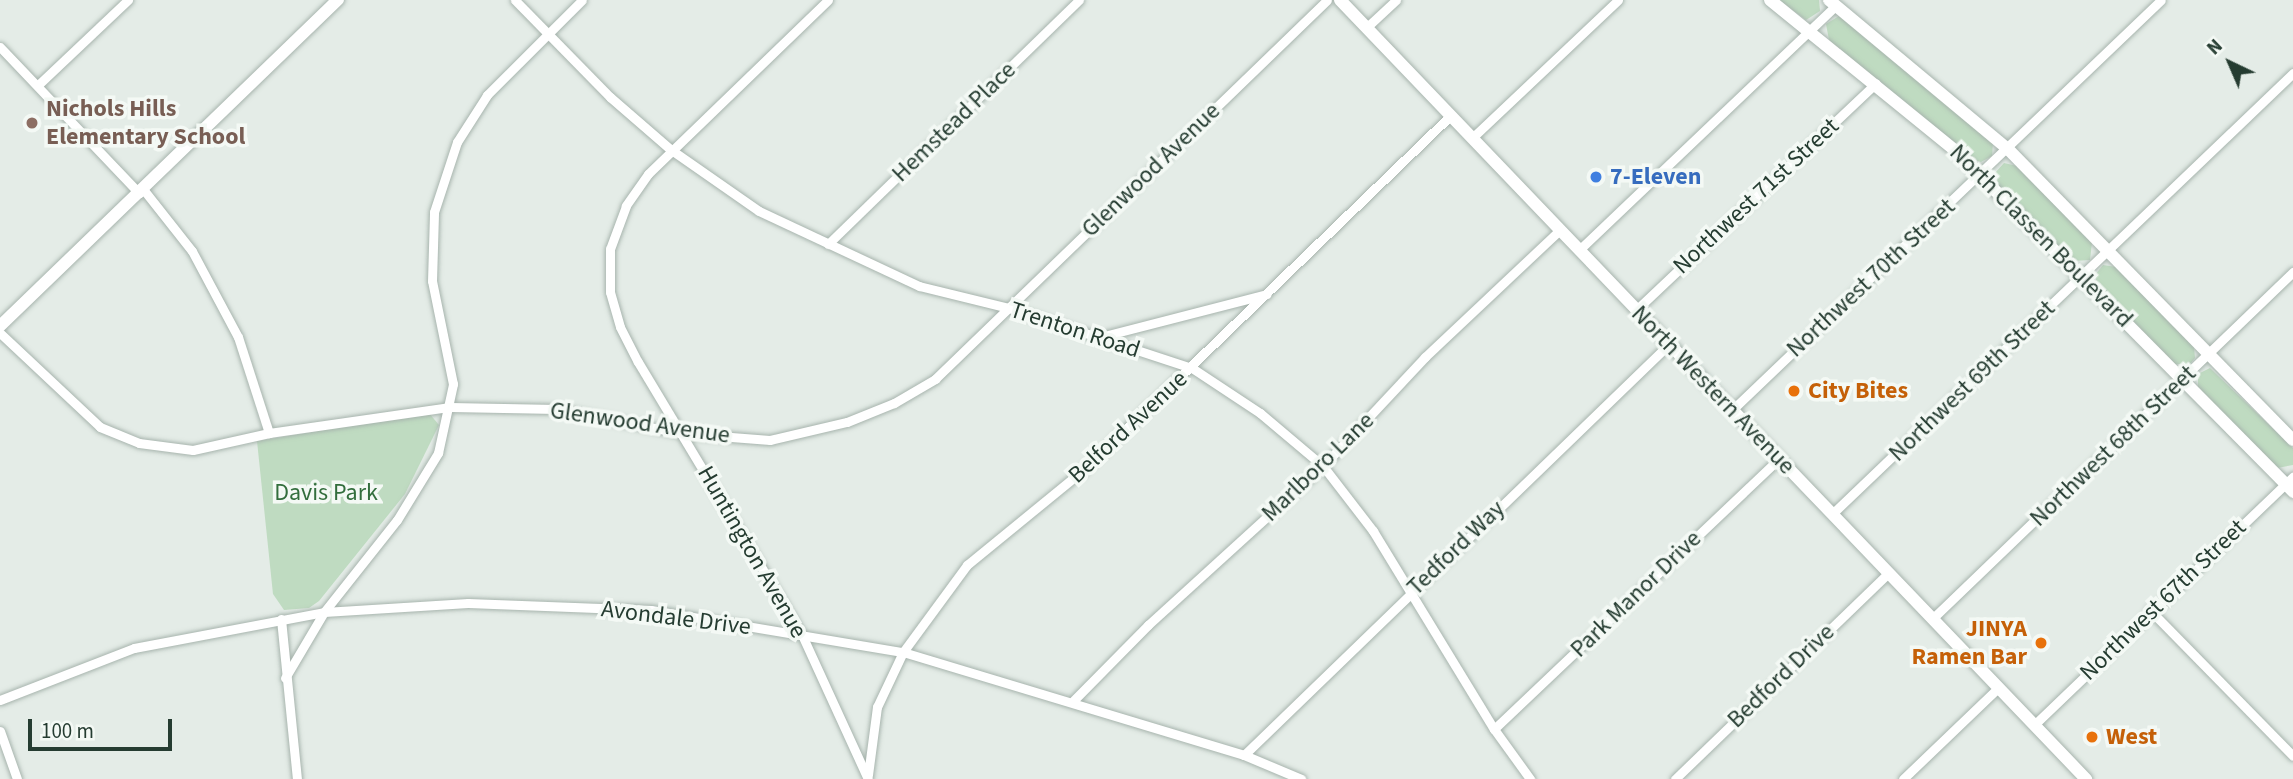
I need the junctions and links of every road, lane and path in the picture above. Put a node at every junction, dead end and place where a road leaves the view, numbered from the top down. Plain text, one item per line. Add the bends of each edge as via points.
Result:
1 (128, 0) edge
2 (338, 0) edge
3 (514, 0) edge
4 (582, 0) edge
5 (828, 0) edge
6 (1079, 0) edge
7 (1326, 0) edge
8 (1340, 0) edge
9 (1396, 0) edge
10 (1618, 0) edge
11 (1770, 0) edge
12 (2161, 0) edge
13 (1833, 3) edge
14 (1367, 27) junction
15 (1809, 30) junction
16 (547, 33) junction
17 (0, 47) edge
18 (2293, 73) edge
19 (1876, 83) junction
20 (38, 85) junction
21 (1450, 116) junction
22 (1472, 138) junction
23 (670, 149) junction
24 (2008, 149) junction
25 (1981, 174) junction
26 (141, 191) junction
27 (1560, 230) junction
28 (828, 244) junction
29 (1579, 250) junction
30 (2108, 251) junction
31 (2293, 272) edge
32 (2082, 276) junction
33 (1268, 294) junction
34 (1009, 307) junction
35 (1636, 310) junction
36 (0, 326) edge
37 (0, 333) edge
38 (1099, 337) junction
39 (1669, 344) junction
40 (2208, 354) junction
41 (1192, 368) junction
42 (2182, 379) junction
43 (450, 407) junction
44 (1732, 410) junction
45 (269, 433) junction
46 (680, 433) junction
47 (2293, 440) edge
48 (1779, 459) junction
49 (1323, 466) junction
50 (2290, 485) edge
51 (1832, 514) junction
52 (1888, 573) junction
53 (1411, 591) junction
54 (2150, 610) junction
55 (324, 612) junction
56 (1932, 618) junction
57 (281, 619) junction
58 (802, 635) junction
59 (903, 652) junction
60 (285, 678) junction
61 (1998, 687) junction
62 (0, 700) edge
63 (1073, 701) junction
64 (2035, 724) junction
65 (1494, 729) junction
66 (0, 731) edge
67 (1244, 755) junction
68 (2293, 757) edge
69 (868, 777) edge
70 (17, 779) edge
71 (297, 779) edge
72 (1301, 779) edge
73 (1530, 779) edge
74 (1675, 779) edge
75 (1903, 779) edge
76 (2086, 779) edge

1 - 20 street
2 - 26 street
3 - 16 street, Trenton Road
4 - 16 street
5 - 23 street, Huntington Avenue
6 - 28 street, Hemstead Place
7 - 34 street, Glenwood Avenue
8 - 14 street, North Western Avenue
9 - 14 street
10 - 22 street
11 - 15 street, North Classen Boulevard
12 - 24 street, Northwest 70th Street
13 - 15 street
13 - 24 street, North Classen Boulevard
14 - 21 street, North Western Avenue
15 - 19 street, North Classen Boulevard
15 - 29 street
16 - 23 street, Trenton Road
16 - 43 street via 487,95 464,130 434,212 432,281 453,384
17 - 20 street
18 - 30 street, Northwest 69th Street
19 - 25 street, North Classen Boulevard
19 - 35 street, Northwest 71st Street
20 - 26 street
21 - 22 street, North Western Avenue
21 - 33 street, Belford Avenue
22 - 27 street, North Western Avenue
23 - 28 street, Trenton Road via 759,211
23 - 46 street, Huntington Avenue via 626,206 610,249 610,292 620,327
24 - 25 street, Northwest 70th Street
24 - 30 street, North Classen Boulevard
25 - 32 street, North Classen Boulevard
25 - 44 street, Northwest 70th Street
26 - 36 street
26 - 45 street via 192,251 238,337
27 - 29 street, North Western Avenue
27 - 49 street, Marlboro Lane via 1425,357
28 - 34 street, Trenton Road via 919,286
29 - 35 street, North Western Avenue
30 - 32 street, Northwest 69th Street
30 - 40 street, North Classen Boulevard
31 - 40 street, Northwest 68th Street
32 - 42 street, North Classen Boulevard
32 - 51 street, Northwest 69th Street
33 - 38 street
33 - 41 street, Belford Avenue
34 - 38 street, Trenton Road
34 - 46 street, Glenwood Avenue via 935,379 894,403 847,422 770,440
35 - 39 street, North Western Avenue
37 - 45 street, Glenwood Avenue via 100,427 139,443 193,450
38 - 41 street, Trenton Road
39 - 44 street, North Western Avenue
39 - 53 street, Tedford Way
40 - 42 street, Northwest 68th Street
40 - 47 street, North Classen Boulevard
41 - 49 street, Trenton Road via 1260,413
41 - 59 street, Belford Avenue via 1082,471 967,565
42 - 50 street, North Classen Boulevard
42 - 56 street, Northwest 68th Street
43 - 45 street, Glenwood Avenue
43 - 46 street, Glenwood Avenue via 557,409
43 - 55 street via 438,453 397,520
44 - 48 street, North Western Avenue
46 - 58 street, Huntington Avenue
48 - 51 street, North Western Avenue
48 - 65 street, Park Manor Drive
49 - 53 street, Trenton Road
49 - 63 street, Marlboro Lane via 1148,625
50 - 54 street, Northwest 67th Street
51 - 52 street, North Western Avenue
52 - 56 street, North Western Avenue
52 - 74 street, Bedford Drive
53 - 65 street, Trenton Road
53 - 67 street, Tedford Way
54 - 64 street, Northwest 67th Street
54 - 68 street
55 - 57 street, Avondale Drive
55 - 58 street, Avondale Drive via 468,603 651,610
55 - 60 street
56 - 61 street, North Western Avenue
57 - 60 street
57 - 62 street, Avondale Drive via 134,648
58 - 59 street, Avondale Drive
58 - 69 street, Huntington Avenue
59 - 63 street, Avondale Drive
59 - 69 street, Belford Avenue via 877,707
60 - 71 street
61 - 64 street, North Western Avenue
61 - 75 street
63 - 67 street, Avondale Drive
64 - 76 street, North Western Avenue
65 - 73 street, Trenton Road
66 - 70 street
67 - 72 street, Avondale Drive

